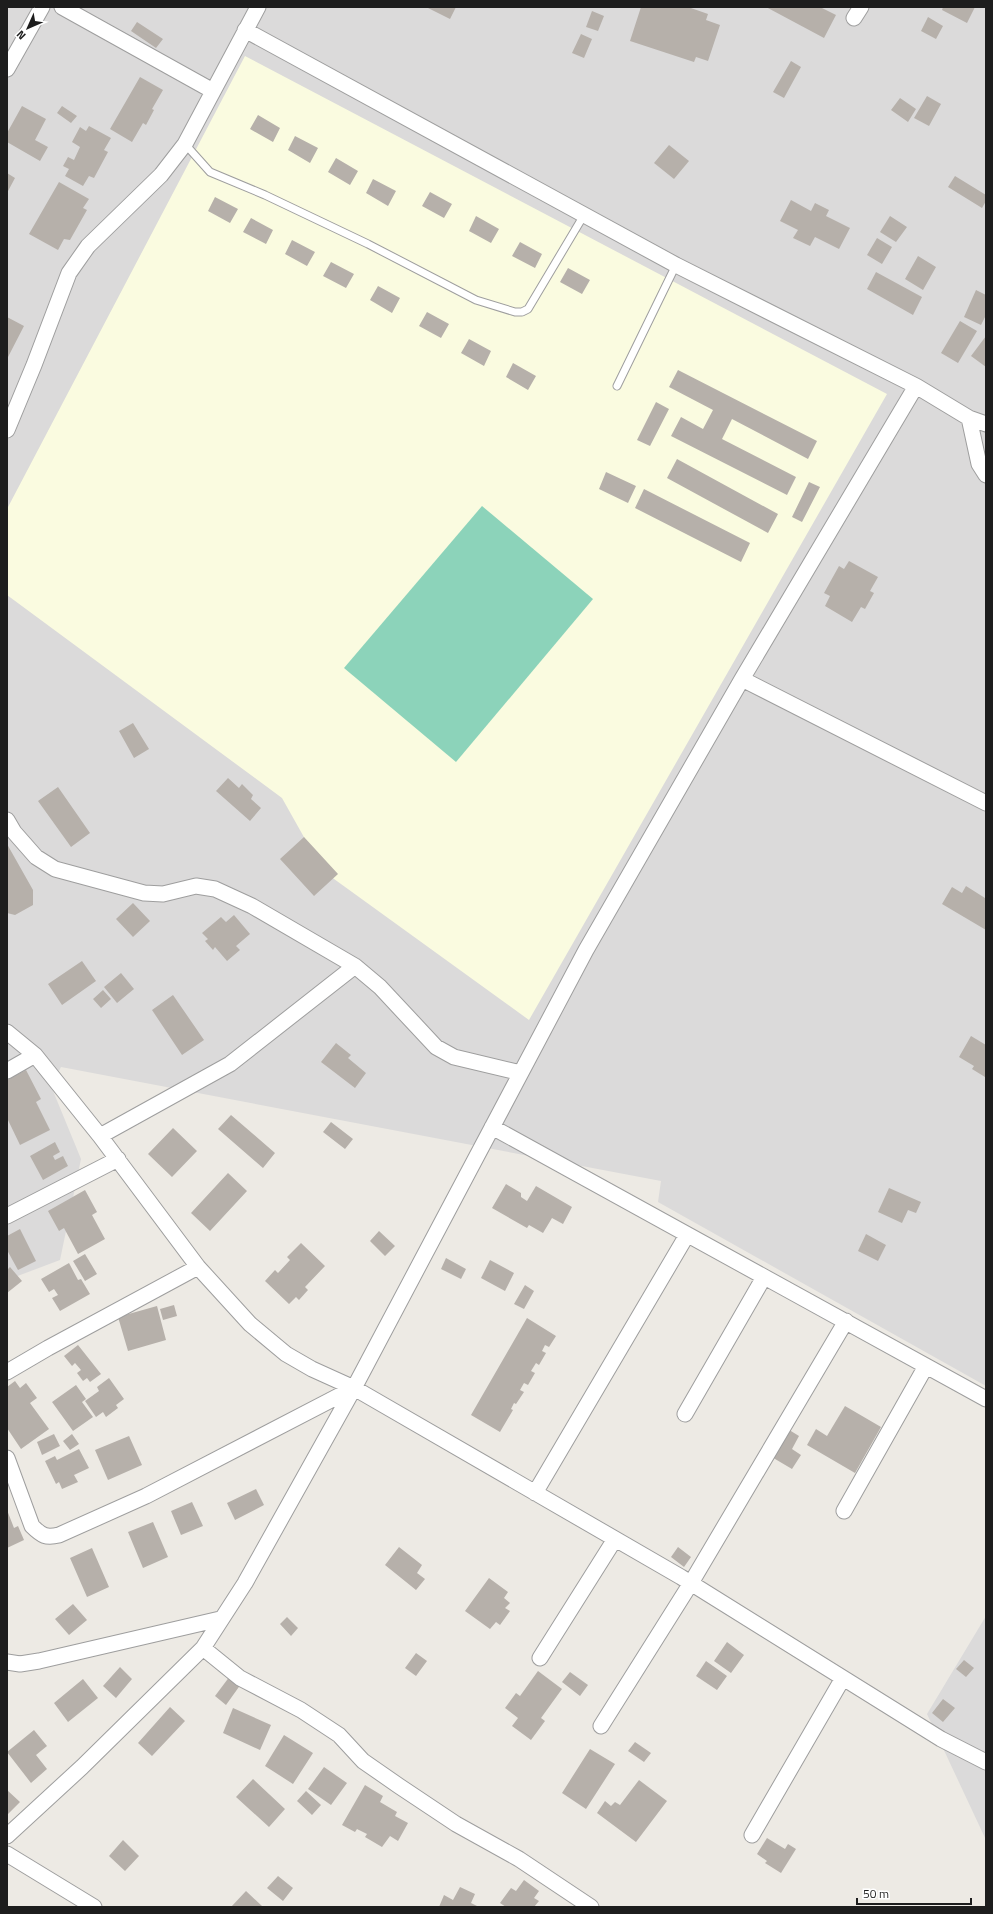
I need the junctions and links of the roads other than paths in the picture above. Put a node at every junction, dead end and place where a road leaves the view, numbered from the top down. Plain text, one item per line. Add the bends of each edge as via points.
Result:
1 (42, 7) edge
2 (62, 7) edge
3 (258, 7) edge
4 (245, 30) junction
5 (7, 69) edge
6 (213, 91) junction
7 (185, 144) junction
8 (584, 215) junction
9 (676, 265) junction
10 (617, 386) dead end
11 (916, 386) junction
12 (969, 418) junction
13 (986, 424) edge
14 (7, 430) edge
15 (986, 475) edge
16 (742, 679) junction
17 (986, 803) edge
18 (7, 820) edge
19 (355, 966) junction
20 (7, 1032) edge
21 (35, 1054) junction
22 (7, 1071) edge
23 (521, 1073) junction
24 (492, 1127) junction
25 (100, 1136) junction
26 (118, 1159) junction
27 (7, 1216) edge
28 (687, 1235) junction
29 (198, 1267) junction
30 (764, 1277) junction
31 (846, 1321) junction
32 (926, 1366) junction
33 (7, 1372) edge
34 (354, 1388) junction
35 (986, 1399) edge
36 (685, 1414) dead end
37 (7, 1458) edge
38 (535, 1493) junction
39 (844, 1511) dead end
40 (616, 1539) junction
41 (691, 1583) junction
42 (220, 1619) junction
43 (203, 1648) junction
44 (540, 1658) dead end
45 (7, 1662) edge
46 (843, 1678) junction
47 (601, 1726) dead end
48 (986, 1762) edge
49 (752, 1835) dead end
50 (7, 1836) edge
51 (7, 1854) edge
52 (94, 1907) edge
53 (591, 1907) edge

1 - 5 street
2 - 6 street
3 - 4 street
4 - 6 street
4 - 8 street
6 - 7 street
7 - 8 lane via 210,172 368,244 476,300 510,311 522,312 533,303
7 - 14 street via 161,175 88,246 69,273
8 - 9 street
9 - 10 lane
9 - 11 street
11 - 12 street
11 - 16 street
12 - 13 street
12 - 15 street via 979,464
16 - 17 street
16 - 23 street via 586,950
18 - 19 street via 36,857 55,869 144,893 163,894 196,886 215,889 252,906
19 - 23 street via 380,987 436,1047 454,1057
19 - 25 street via 230,1064
20 - 21 street
21 - 22 street
21 - 25 street
23 - 24 street
24 - 28 street
24 - 34 street
25 - 26 street
26 - 27 street
26 - 29 street
28 - 30 street
28 - 38 street
29 - 33 street
29 - 34 street via 250,1324 286,1354
30 - 31 street
30 - 36 street
31 - 32 street
31 - 41 street
32 - 35 street
32 - 39 street
34 - 37 street via 146,1496 59,1535 48,1537 40,1534 32,1526
34 - 38 street
34 - 42 street via 245,1583
38 - 40 street
40 - 41 street
40 - 44 street
41 - 46 street
41 - 47 street
42 - 43 street
42 - 45 street via 39,1661 20,1664
43 - 50 street via 82,1767
43 - 53 street via 240,1678 301,1710 339,1735 363,1761 399,1786
46 - 48 street via 941,1739
46 - 49 street
51 - 52 street

